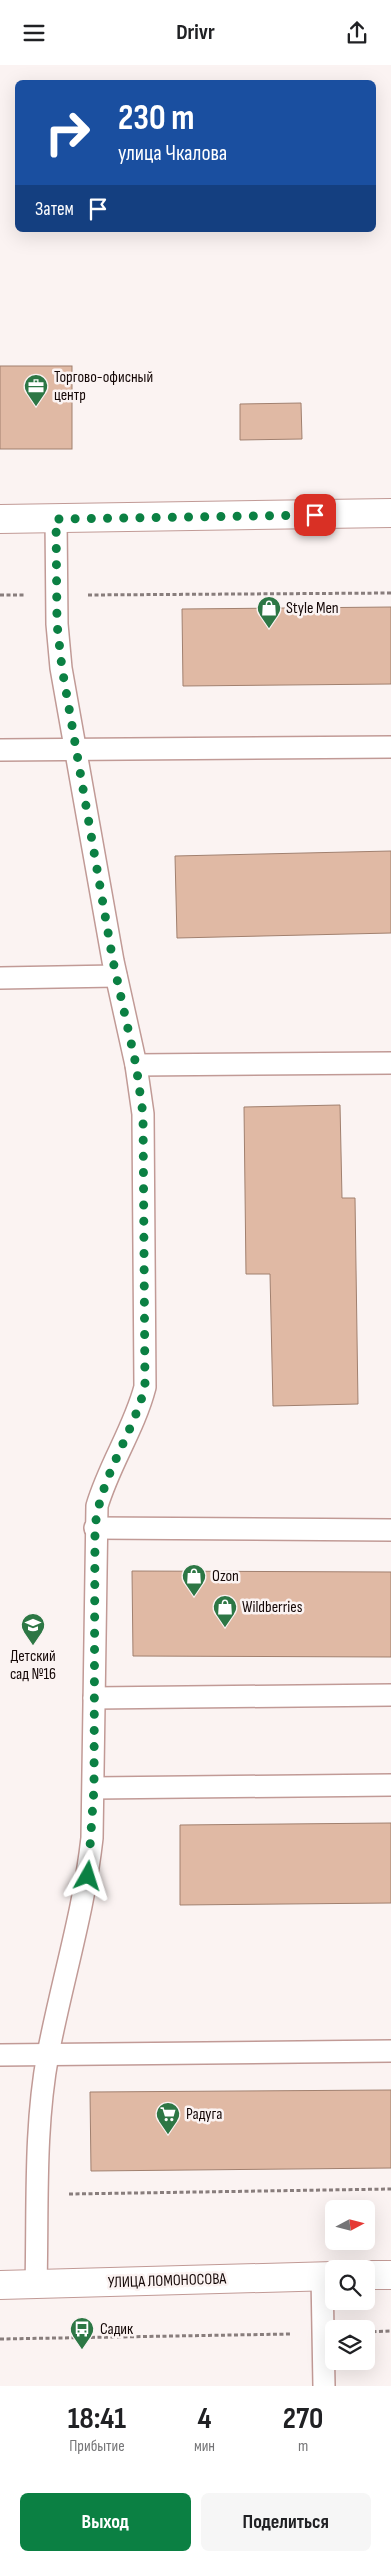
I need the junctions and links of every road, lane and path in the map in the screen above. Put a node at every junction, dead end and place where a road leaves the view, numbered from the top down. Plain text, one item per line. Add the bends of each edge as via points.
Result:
1 (391, 513) edge
2 (0, 519) edge
3 (56, 519) junction
4 (391, 593) edge
5 (0, 595) edge
6 (56, 595) junction
7 (391, 747) edge
8 (77, 749) junction
9 (0, 750) edge
10 (116, 976) junction
11 (0, 978) edge
12 (391, 1063) edge
13 (136, 1065) junction
14 (95, 1528) junction
15 (391, 1530) edge
16 (391, 1695) edge
17 (94, 1698) junction
18 (391, 1785) edge
19 (94, 1788) junction
20 (391, 2051) edge
21 (48, 2054) junction
22 (0, 2055) edge
23 (391, 2189) edge
24 (38, 2195) junction
25 (375, 2275) edge
26 (391, 2275) edge
27 (325, 2276) edge
28 (0, 2285) edge
29 (36, 2285) junction
30 (326, 2310) edge
31 (391, 2331) edge
32 (375, 2332) edge
33 (324, 2333) junction
34 (0, 2339) edge
35 (324, 2386) edge

1 - 3 street
2 - 3 street
3 - 6 lane
4 - 6 path
5 - 6 path
6 - 8 lane via 62,668
7 - 8 lane
8 - 9 lane
8 - 10 lane
10 - 11 lane
10 - 13 lane
12 - 13 lane
13 - 14 lane via 143,1114 145,1387 140,1408 102,1489
14 - 15 lane
14 - 17 lane
16 - 17 lane
17 - 19 lane
18 - 19 lane
19 - 21 lane via 88,1876
20 - 21 lane
21 - 22 lane
21 - 24 lane via 41,2109
23 - 24 path
24 - 29 lane
25 - 26 street
27 - 29 street, УЛИЦА ЛОМОНОСОВА
28 - 29 street, УЛИЦА ЛОМОНОСОВА
30 - 33 lane
31 - 32 path
33 - 34 path
33 - 35 lane

